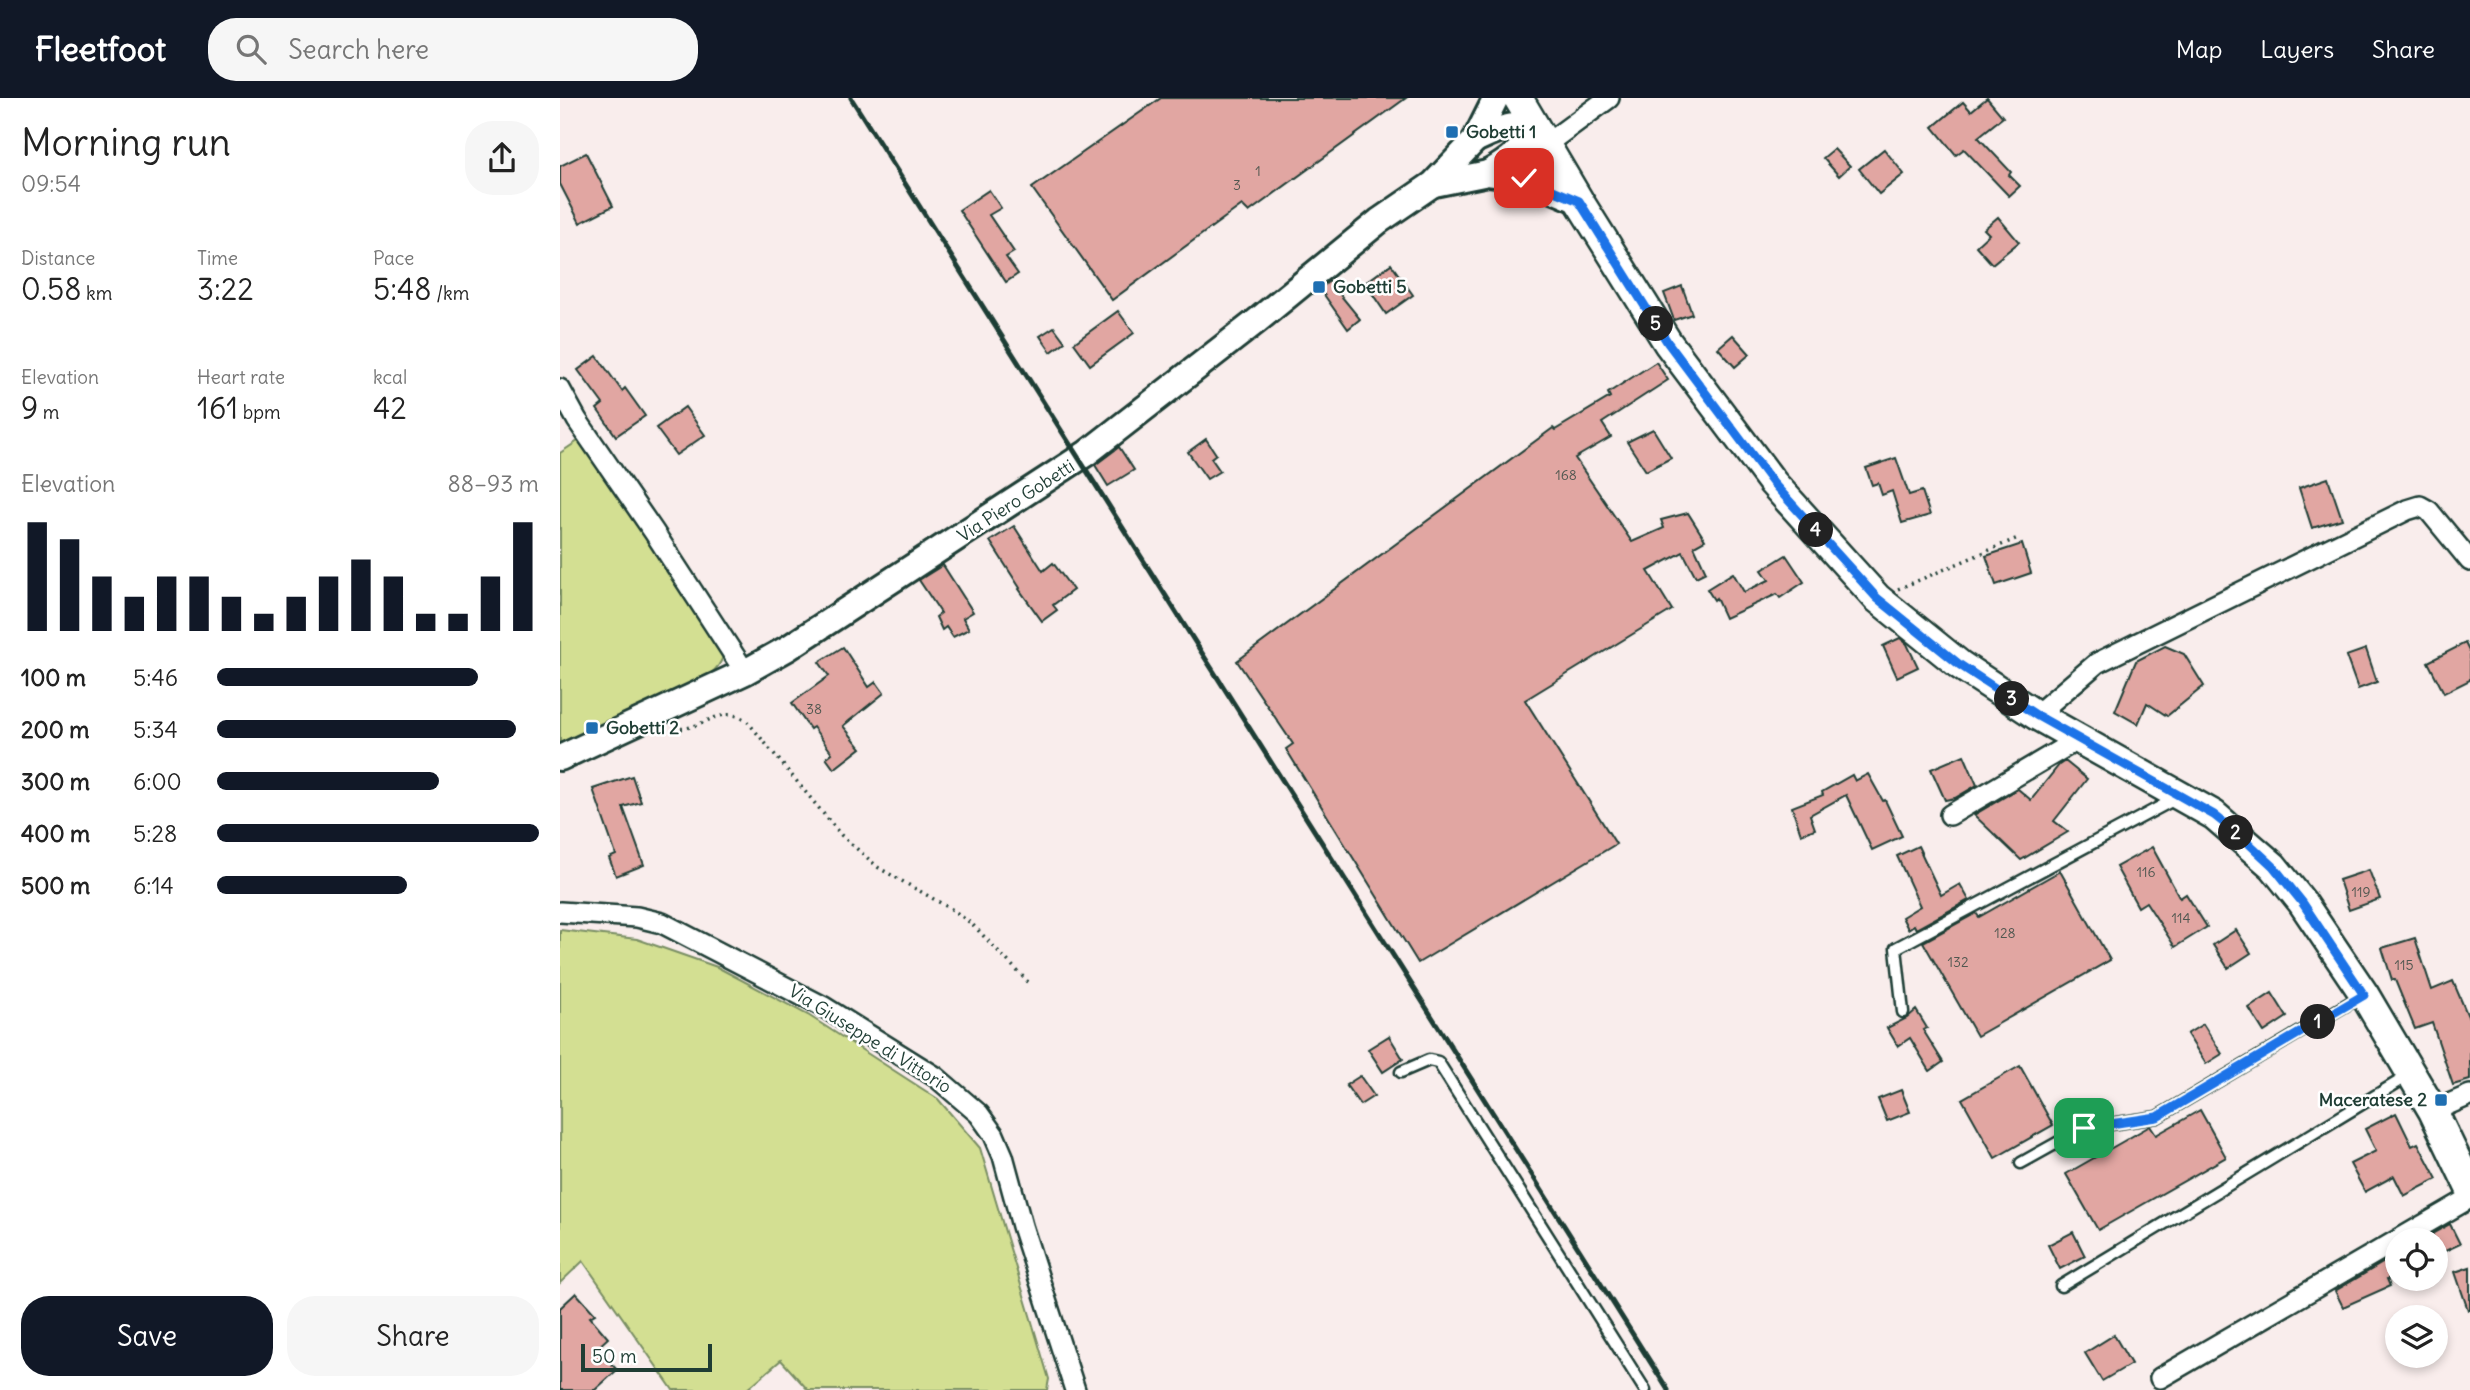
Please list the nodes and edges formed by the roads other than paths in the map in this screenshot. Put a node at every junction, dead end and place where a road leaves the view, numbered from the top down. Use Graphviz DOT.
graph roads {
  1 [pos="1496,98"];
  2 [pos="1518,98"];
  3 [pos="1609,98"];
  4 [pos="1540,135"];
  5 [pos="1475,140"];
  6 [pos="1488,173"];
  7 [pos="1433,184"];
  8 [pos="1579,201"];
  9 [pos="560,389"];
  10 [pos="2470,561"];
  11 [pos="745,672"];
  12 [pos="2036,715"];
  13 [pos="2077,740"];
  14 [pos="560,758"];
  15 [pos="2182,796"];
  16 [pos="1950,815"];
  17 [pos="560,912"];
  18 [pos="2364,995"];
  19 [pos="1903,1012"];
  20 [pos="1401,1072"];
  21 [pos="2412,1074"];
  22 [pos="2470,1095"];
  23 [pos="2433,1111"];
  24 [pos="2021,1163"];
  25 [pos="2470,1188"];
  26 [pos="2470,1198"];
  27 [pos="2061,1286"];
  28 [pos="2160,1378"];
  29 [pos="1075,1390"];
  30 [pos="1645,1390"];
  1 -- 5 [label="street"];
  2 -- 4 [label="main road"];
  3 -- 4 [label="street"];
  4 -- 5 [label="street"];
  4 -- 6 [label="street"];
  4 -- 8 [label="main road"];
  5 -- 7 [label="street"];
  6 -- 7 [label="street"];
  6 -- 8 [label="street"];
  7 -- 11 [label="street, Via Piero Gobetti"];
  8 -- 12 [label="main road"];
  9 -- 11 [label="street"];
  10 -- 12 [label="street"];
  11 -- 14 [label="street, Via Piero Gobetti"];
  12 -- 13 [label="main road"];
  13 -- 15 [label="main road"];
  13 -- 16 [label="street"];
  15 -- 18 [label="main road"];
  15 -- 19 [label="lane"];
  17 -- 29 [label="street, Via Giuseppe di Vittorio"];
  18 -- 21 [label="main road"];
  18 -- 24 [label="lane"];
  20 -- 30 [label="lane"];
  21 -- 23 [label="main road"];
  21 -- 27 [label="lane"];
  22 -- 23 [label="street"];
  23 -- 25 [label="main road"];
  26 -- 28 [label="street"];
}
